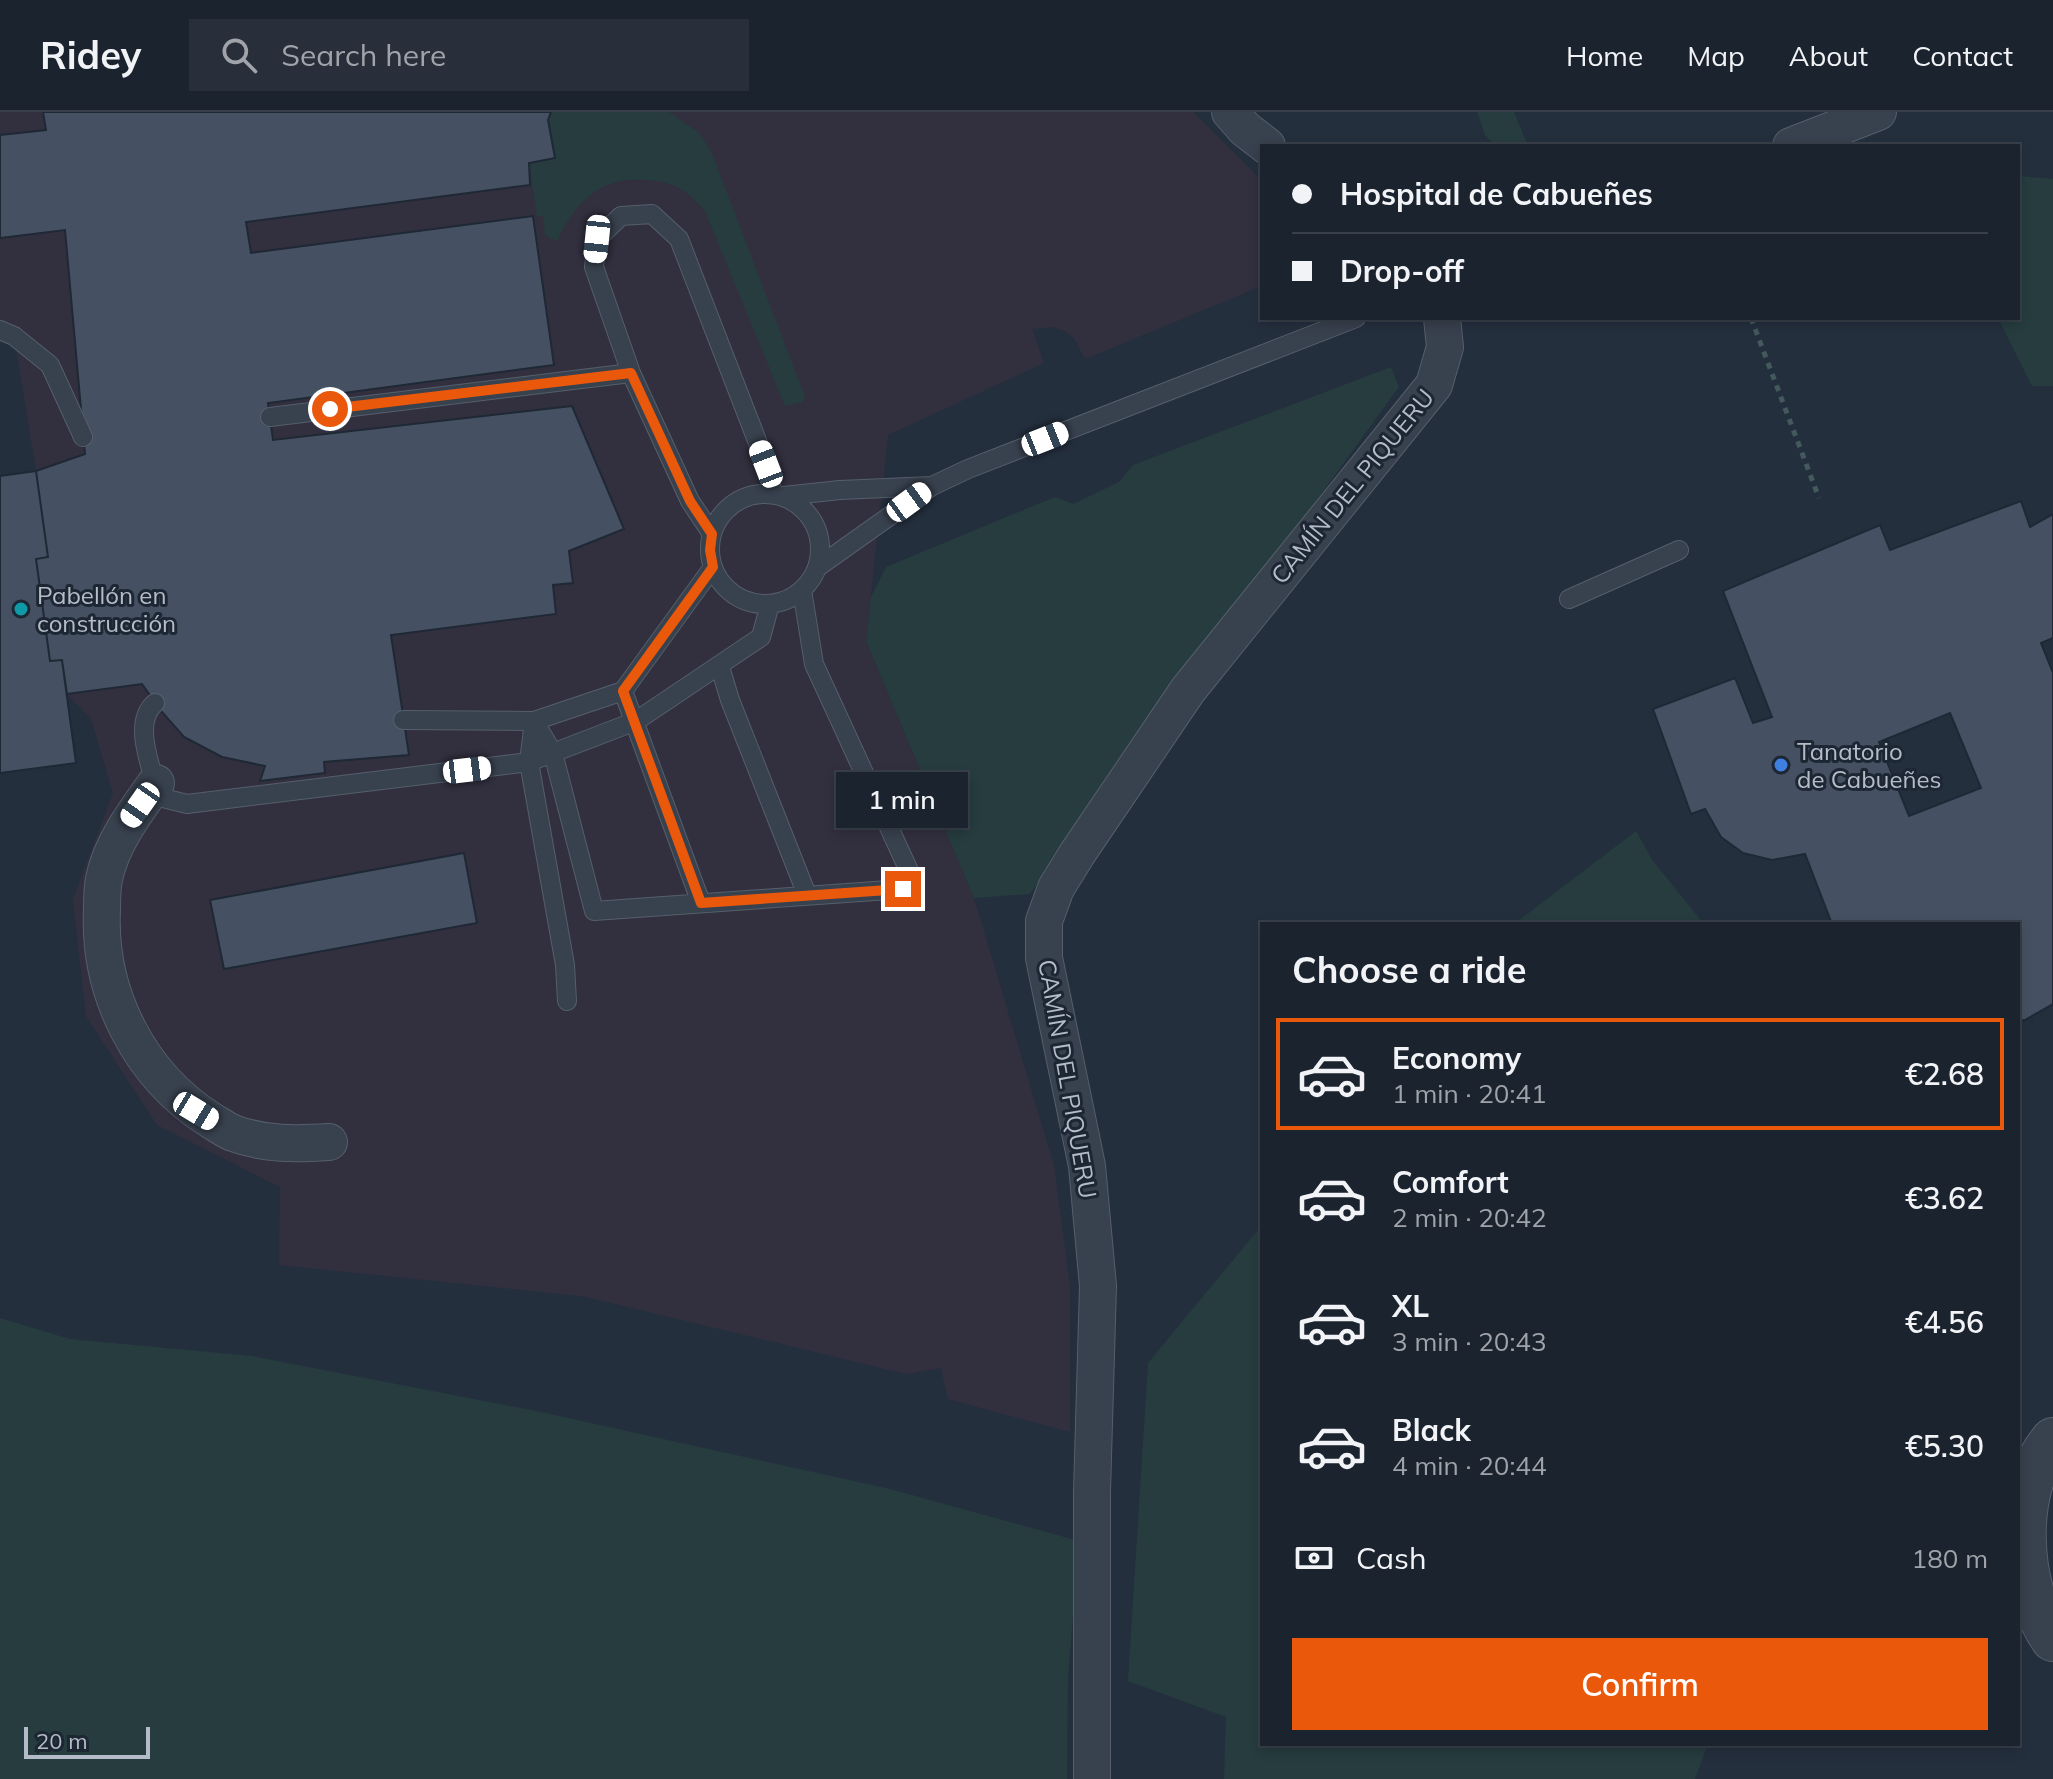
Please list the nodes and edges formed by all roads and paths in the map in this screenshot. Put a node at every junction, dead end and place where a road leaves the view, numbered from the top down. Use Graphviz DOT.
graph roads {
  1 [pos="1230,112"];
  2 [pos="1878,112"];
  3 [pos="1264,144"];
  4 [pos="1796,144"];
  5 [pos="1351,320"];
  6 [pos="1442,320"];
  7 [pos="1752,320"];
  8 [pos="0,330"];
  9 [pos="631,373"];
  10 [pos="270,417"];
  11 [pos="83,437"];
  12 [pos="932,486"];
  13 [pos="779,495"];
  14 [pos="1819,498"];
  15 [pos="712,534"];
  16 [pos="1679,550"];
  17 [pos="713,567"];
  18 [pos="818,567"];
  19 [pos="802,590"];
  20 [pos="1569,599"];
  21 [pos="770,604"];
  22 [pos="720,667"];
  23 [pos="623,691"];
  24 [pos="155,703"];
  25 [pos="403,720"];
  26 [pos="534,721"];
  27 [pos="636,721"];
  28 [pos="553,753"];
  29 [pos="529,762"];
  30 [pos="156,783"];
  31 [pos="807,895"];
  32 [pos="701,903"];
  33 [pos="567,1001"];
  34 [pos="329,1142"];
  35 [pos="2053,1440"];
  36 [pos="2053,1639"];
  37 [pos="1092,1779"];
  1 -- 3 [label="street"];
  2 -- 4 [label="street"];
  5 -- 12 [label="lane"];
  6 -- 37 [label="street, CAMÍN DEL PIQUERU"];
  7 -- 14 [label="path"];
  8 -- 11 [label="lane"];
  9 -- 10 [label="lane"];
  9 -- 13 [label="lane"];
  9 -- 15 [label="lane"];
  12 -- 13 [label="lane"];
  12 -- 18 [label="lane"];
  13 -- 15 [label="lane"];
  13 -- 18 [label="lane"];
  15 -- 17 [label="lane"];
  16 -- 20 [label="lane"];
  17 -- 21 [label="lane"];
  17 -- 23 [label="lane"];
  18 -- 19 [label="lane"];
  19 -- 21 [label="lane"];
  19 -- 31 [label="lane"];
  21 -- 22 [label="lane"];
  22 -- 27 [label="lane"];
  22 -- 31 [label="lane"];
  23 -- 26 [label="lane"];
  23 -- 27 [label="lane"];
  24 -- 30 [label="lane"];
  25 -- 26 [label="lane"];
  26 -- 28 [label="lane"];
  26 -- 29 [label="lane"];
  27 -- 28 [label="lane"];
  27 -- 32 [label="lane"];
  28 -- 29 [label="lane"];
  28 -- 32 [label="lane"];
  29 -- 30 [label="lane"];
  29 -- 33 [label="lane"];
  30 -- 34 [label="street"];
  31 -- 32 [label="lane"];
  35 -- 36 [label="street"];
}
